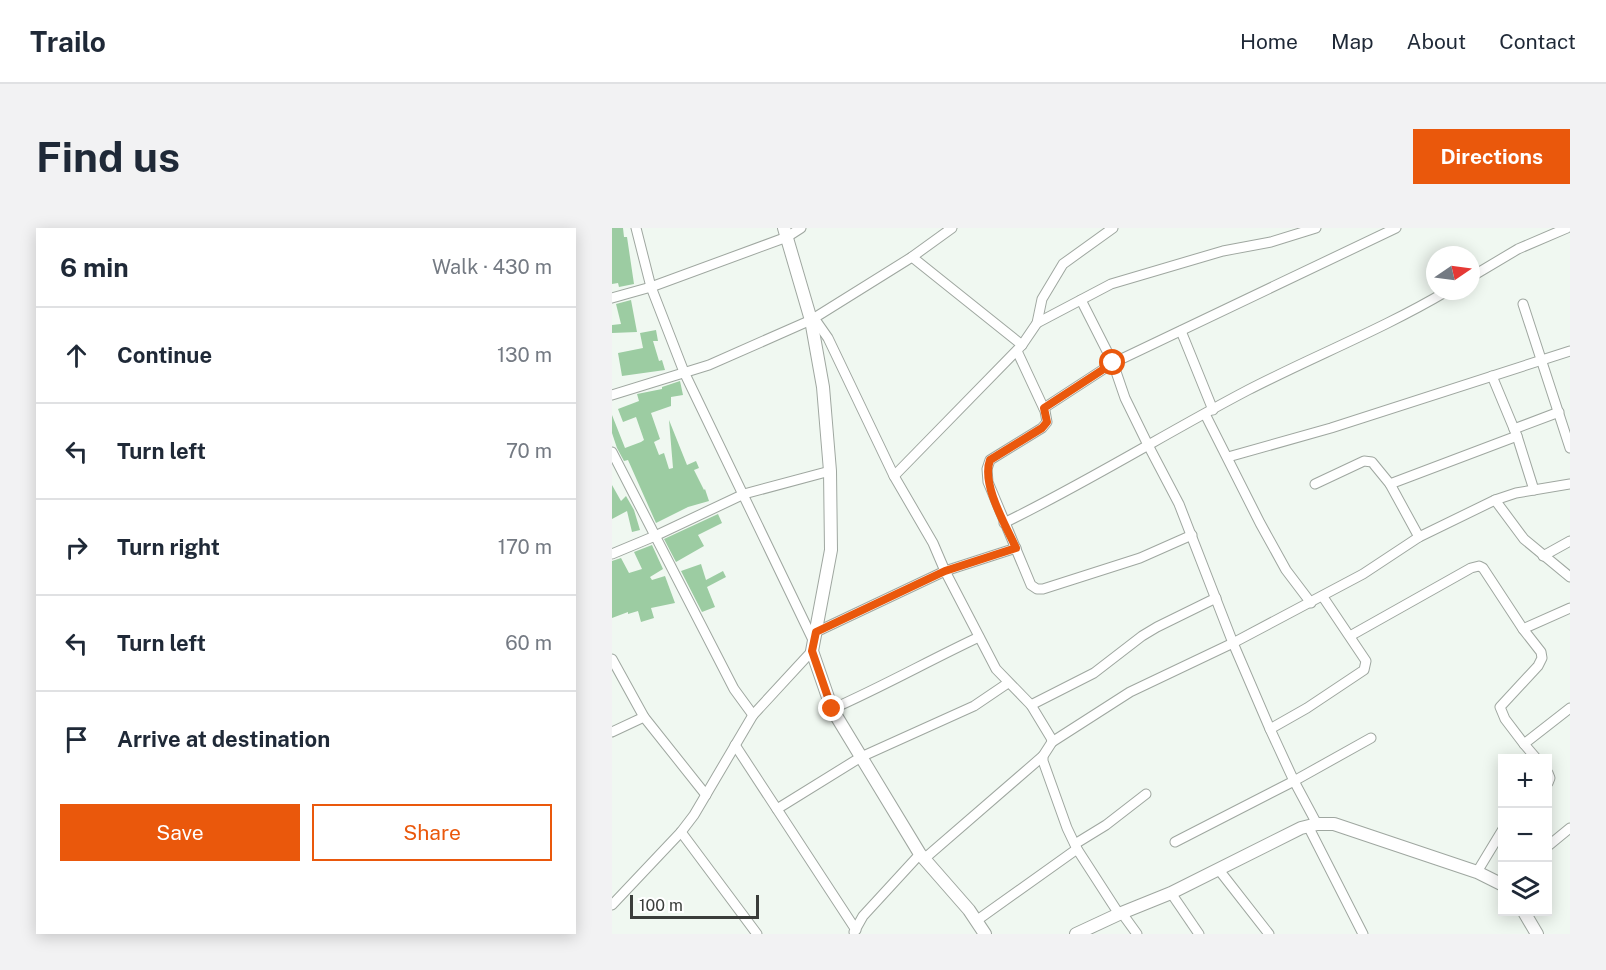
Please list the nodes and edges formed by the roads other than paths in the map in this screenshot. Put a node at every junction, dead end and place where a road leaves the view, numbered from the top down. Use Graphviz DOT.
graph roads {
  1 [pos="636,228"];
  2 [pos="801,228"];
  3 [pos="952,228"];
  4 [pos="1113,228"];
  5 [pos="1316,228"];
  6 [pos="1396,228"];
  7 [pos="1567,228"];
  8 [pos="786,233"];
  9 [pos="912,257"];
  10 [pos="1480,272"];
  11 [pos="651,287"];
  12 [pos="612,298"];
  13 [pos="1081,300"];
  14 [pos="1432,300"];
  15 [pos="1522,304"];
  16 [pos="812,319"];
  17 [pos="1037,323"];
  18 [pos="1181,331"];
  19 [pos="1019,348"];
  20 [pos="1570,351"];
  21 [pos="1542,360"];
  22 [pos="1113,363"];
  23 [pos="684,372"];
  24 [pos="1492,376"];
  25 [pos="612,395"];
  26 [pos="1044,408"];
  27 [pos="1209,412"];
  28 [pos="1558,412"];
  29 [pos="1515,432"];
  30 [pos="1148,445"];
  31 [pos="1570,448"];
  32 [pos="612,452"];
  33 [pos="1228,457"];
  34 [pos="830,471"];
  35 [pos="894,476"];
  36 [pos="1315,484"];
  37 [pos="1390,484"];
  38 [pos="1570,484"];
  39 [pos="1534,490"];
  40 [pos="744,494"];
  41 [pos="1495,500"];
  42 [pos="1005,523"];
  43 [pos="1192,535"];
  44 [pos="655,536"];
  45 [pos="1419,537"];
  46 [pos="1570,542"];
  47 [pos="1016,548"];
  48 [pos="612,554"];
  49 [pos="1543,556"];
  50 [pos="945,571"];
  51 [pos="1570,577"];
  52 [pos="1323,597"];
  53 [pos="1216,598"];
  54 [pos="1311,603"];
  55 [pos="1570,608"];
  56 [pos="1523,629"];
  57 [pos="1350,636"];
  58 [pos="979,637"];
  59 [pos="814,642"];
  60 [pos="1233,643"];
  61 [pos="612,658"];
  62 [pos="1008,683"];
  63 [pos="1031,705"];
  64 [pos="1570,708"];
  65 [pos="832,709"];
  66 [pos="753,715"];
  67 [pos="644,717"];
  68 [pos="1270,729"];
  69 [pos="612,732"];
  70 [pos="1371,738"];
  71 [pos="1052,742"];
  72 [pos="1524,744"];
  73 [pos="735,745"];
  74 [pos="1532,754"];
  75 [pos="1043,756"];
  76 [pos="861,757"];
  77 [pos="1293,781"];
  78 [pos="1146,794"];
  79 [pos="706,795"];
  80 [pos="777,809"];
  81 [pos="1313,825"];
  82 [pos="1570,828"];
  83 [pos="681,832"];
  84 [pos="1498,838"];
  85 [pos="1174,842"];
  86 [pos="1552,843"];
  87 [pos="1076,847"];
  88 [pos="922,856"];
  89 [pos="1219,870"];
  90 [pos="1478,872"];
  91 [pos="1498,881"];
  92 [pos="1172,892"];
  93 [pos="612,905"];
  94 [pos="1119,914"];
  95 [pos="1527,916"];
  96 [pos="976,921"];
  97 [pos="854,932"];
  98 [pos="757,934"];
  99 [pos="985,934"];
  100 [pos="1076,934"];
  101 [pos="1137,934"];
  102 [pos="1199,934"];
  103 [pos="1269,934"];
  104 [pos="1363,934"];
  105 [pos="1538,934"];
  1 -- 11 [label="street"];
  2 -- 8 [label="street"];
  3 -- 9 [label="street"];
  4 -- 17 [label="street"];
  5 -- 13 [label="street"];
  6 -- 18 [label="street"];
  7 -- 10 [label="street"];
  8 -- 11 [label="street"];
  8 -- 16 [label="street"];
  9 -- 16 [label="street"];
  9 -- 19 [label="street"];
  11 -- 12 [label="street"];
  11 -- 23 [label="street"];
  13 -- 17 [label="street"];
  13 -- 22 [label="street"];
  14 -- 27 [label="street"];
  15 -- 21 [label="street"];
  16 -- 23 [label="street"];
  16 -- 34 [label="street"];
  16 -- 35 [label="street"];
  17 -- 19 [label="street"];
  18 -- 22 [label="street"];
  18 -- 27 [label="street"];
  19 -- 26 [label="street"];
  19 -- 35 [label="street"];
  20 -- 21 [label="street"];
  21 -- 24 [label="street"];
  21 -- 28 [label="street"];
  22 -- 26 [label="street"];
  22 -- 30 [label="street"];
  23 -- 25 [label="street"];
  23 -- 40 [label="street"];
  24 -- 29 [label="street"];
  24 -- 33 [label="street"];
  26 -- 42 [label="street"];
  27 -- 30 [label="street"];
  27 -- 33 [label="street"];
  28 -- 29 [label="street"];
  28 -- 31 [label="street"];
  29 -- 37 [label="street"];
  29 -- 39 [label="street"];
  30 -- 42 [label="street"];
  30 -- 43 [label="street"];
  32 -- 44 [label="street"];
  33 -- 54 [label="street"];
  34 -- 40 [label="street"];
  34 -- 59 [label="street"];
  35 -- 50 [label="street"];
  36 -- 37 [label="street"];
  37 -- 45 [label="street"];
  38 -- 39 [label="street"];
  39 -- 41 [label="street"];
  40 -- 44 [label="street"];
  40 -- 59 [label="street"];
  41 -- 45 [label="street"];
  41 -- 49 [label="street"];
  42 -- 47 [label="street"];
  43 -- 47 [label="street"];
  43 -- 53 [label="street"];
  44 -- 48 [label="street"];
  44 -- 66 [label="street"];
  45 -- 52 [label="street"];
  46 -- 49 [label="street"];
  47 -- 50 [label="street"];
  49 -- 51 [label="street"];
  50 -- 58 [label="street"];
  50 -- 59 [label="street"];
  52 -- 54 [label="street"];
  52 -- 57 [label="street"];
  53 -- 60 [label="street"];
  53 -- 63 [label="street"];
  54 -- 60 [label="street"];
  55 -- 56 [label="street"];
  56 -- 57 [label="street"];
  56 -- 72 [label="street"];
  57 -- 68 [label="street"];
  58 -- 62 [label="street"];
  58 -- 65 [label="street"];
  59 -- 65 [label="street"];
  59 -- 66 [label="street"];
  60 -- 68 [label="street"];
  60 -- 71 [label="street"];
  61 -- 67 [label="street"];
  62 -- 63 [label="street"];
  62 -- 76 [label="street"];
  63 -- 71 [label="street"];
  64 -- 72 [label="street"];
  65 -- 76 [label="street"];
  66 -- 73 [label="street"];
  67 -- 69 [label="street"];
  67 -- 79 [label="street"];
  68 -- 77 [label="street"];
  70 -- 77 [label="street"];
  71 -- 75 [label="street"];
  72 -- 74 [label="street"];
  73 -- 79 [label="street"];
  73 -- 80 [label="street"];
  75 -- 87 [label="street"];
  75 -- 88 [label="street"];
  76 -- 80 [label="street"];
  76 -- 88 [label="street"];
  77 -- 81 [label="street"];
  77 -- 85 [label="street"];
  78 -- 87 [label="street"];
  79 -- 83 [label="street"];
  80 -- 97 [label="street"];
  81 -- 89 [label="street"];
  81 -- 90 [label="street"];
  81 -- 104 [label="street"];
  82 -- 86 [label="street"];
  83 -- 93 [label="street"];
  83 -- 98 [label="street"];
  84 -- 90 [label="street"];
  87 -- 94 [label="street"];
  87 -- 96 [label="street"];
  88 -- 96 [label="street"];
  88 -- 97 [label="street"];
  89 -- 92 [label="street"];
  89 -- 103 [label="street"];
  90 -- 91 [label="street"];
  92 -- 94 [label="street"];
  92 -- 102 [label="street"];
  94 -- 100 [label="street"];
  94 -- 101 [label="street"];
  95 -- 105 [label="street"];
  96 -- 99 [label="street"];
}
